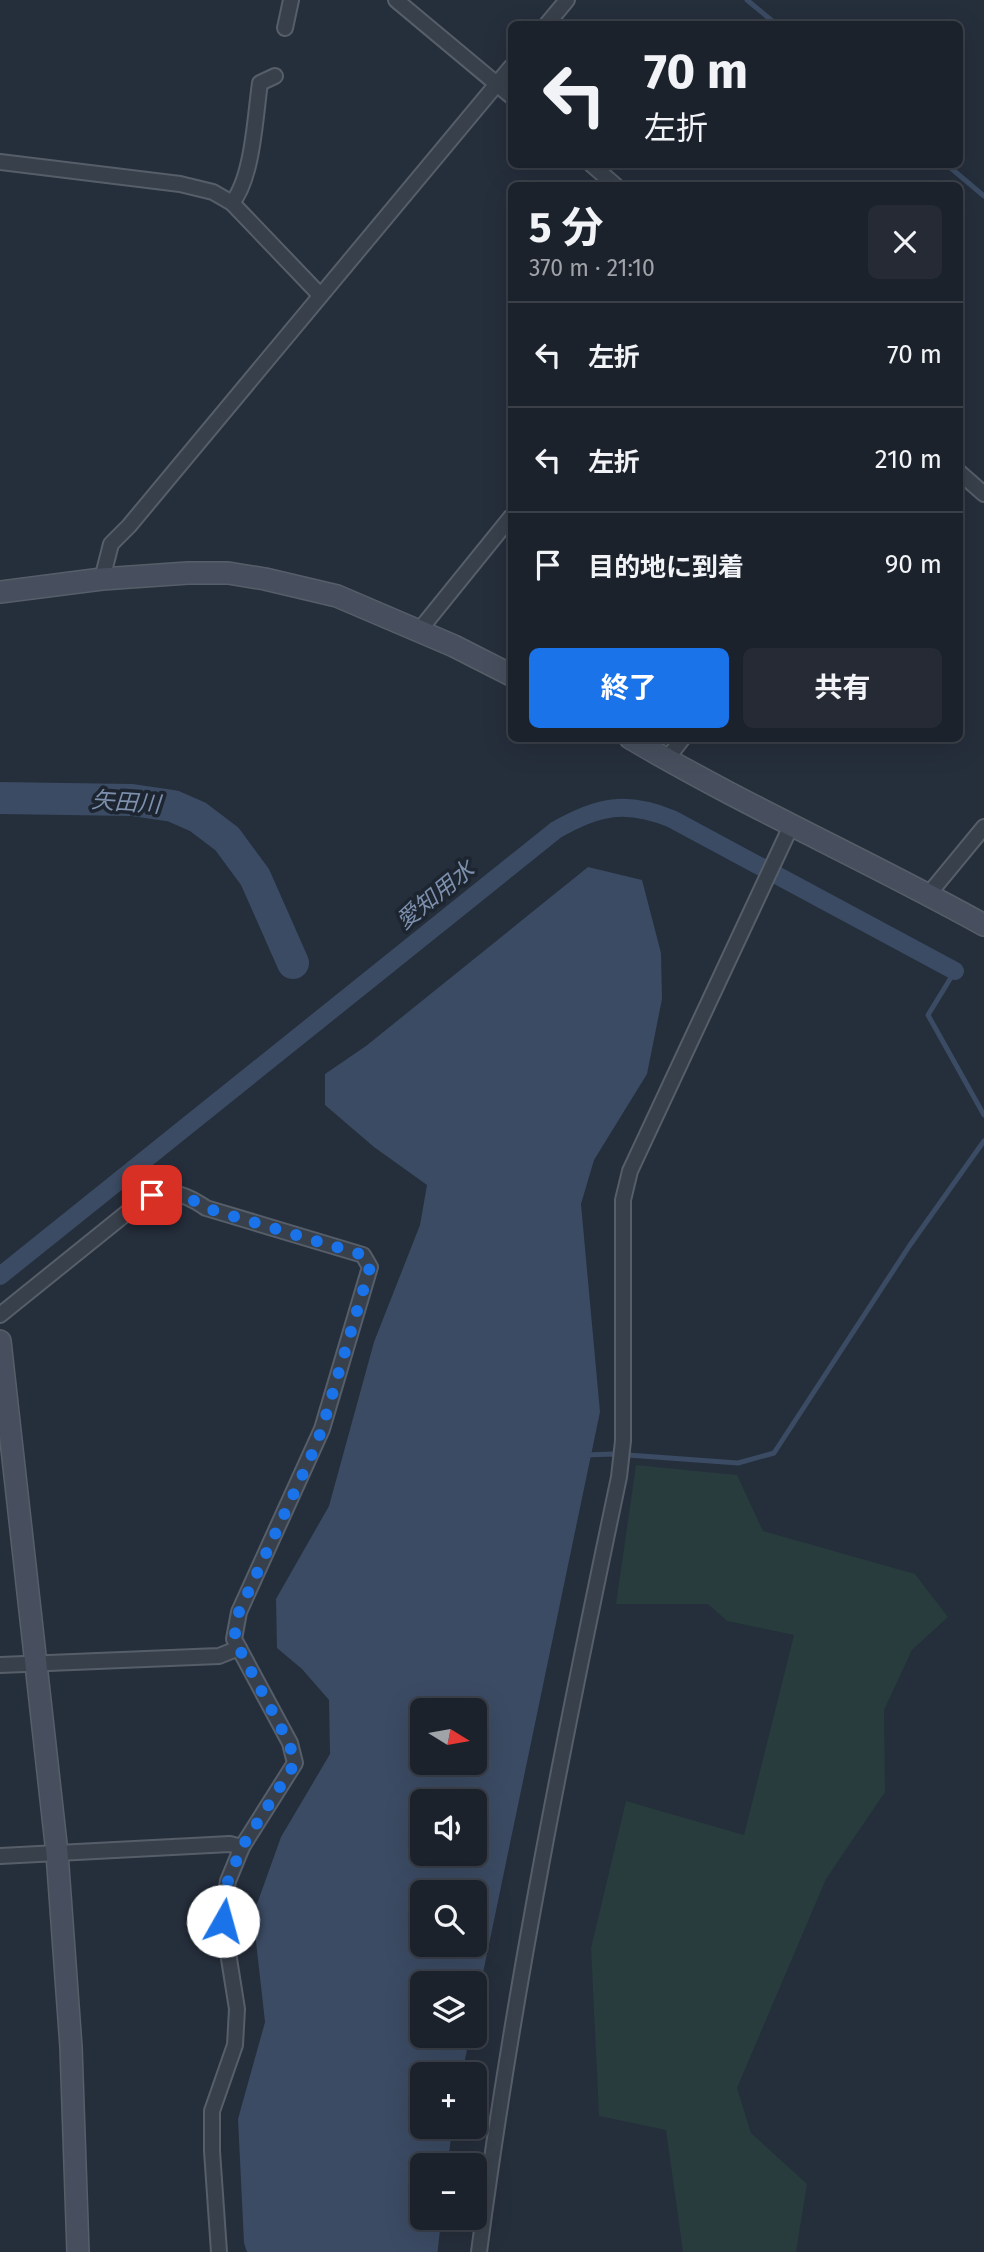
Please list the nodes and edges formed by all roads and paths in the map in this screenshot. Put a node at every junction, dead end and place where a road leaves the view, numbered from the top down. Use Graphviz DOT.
graph roads {
  1 [pos="291,0"];
  2 [pos="396,0"];
  3 [pos="567,0"];
  4 [pos="550,21"];
  5 [pos="285,28"];
  6 [pos="508,70"];
  7 [pos="275,76"];
  8 [pos="496,84"];
  9 [pos="508,94"];
  10 [pos="0,162"];
  11 [pos="596,168"];
  12 [pos="612,182"];
  13 [pos="232,203"];
  14 [pos="320,295"];
  15 [pos="963,476"];
  16 [pos="984,494"];
  17 [pos="508,521"];
  18 [pos="102,579"];
  19 [pos="0,592"];
  20 [pos="418,632"];
  21 [pos="508,673"];
  22 [pos="637,742"];
  23 [pos="680,742"];
  24 [pos="666,760"];
  25 [pos="791,826"];
  26 [pos="984,827"];
  27 [pos="928,895"];
  28 [pos="984,925"];
  29 [pos="0,1315"];
  30 [pos="0,1341"];
  31 [pos="239,1648"];
  32 [pos="37,1664"];
  33 [pos="0,1665"];
  34 [pos="242,1847"];
  35 [pos="57,1853"];
  36 [pos="0,1856"];
  37 [pos="78,2252"];
  38 [pos="219,2252"];
  39 [pos="479,2252"];
  1 -- 5 [label="street"];
  2 -- 8 [label="street"];
  3 -- 4 [label="street"];
  6 -- 8 [label="street"];
  7 -- 13 [label="street"];
  8 -- 9 [label="street"];
  8 -- 14 [label="street"];
  10 -- 13 [label="street"];
  11 -- 12 [label="street"];
  13 -- 14 [label="street"];
  14 -- 18 [label="street"];
  15 -- 16 [label="street"];
  17 -- 20 [label="street"];
  18 -- 19 [label="street"];
  18 -- 20 [label="street"];
  20 -- 21 [label="street"];
  22 -- 24 [label="street"];
  23 -- 24 [label="street"];
  24 -- 25 [label="street"];
  25 -- 27 [label="street"];
  25 -- 39 [label="street"];
  26 -- 27 [label="street"];
  27 -- 28 [label="street"];
  29 -- 31 [label="street"];
  30 -- 32 [label="street"];
  31 -- 32 [label="street"];
  31 -- 34 [label="street"];
  32 -- 33 [label="street"];
  32 -- 35 [label="street"];
  34 -- 35 [label="street"];
  34 -- 38 [label="street"];
  35 -- 36 [label="street"];
  35 -- 37 [label="street"];
}
